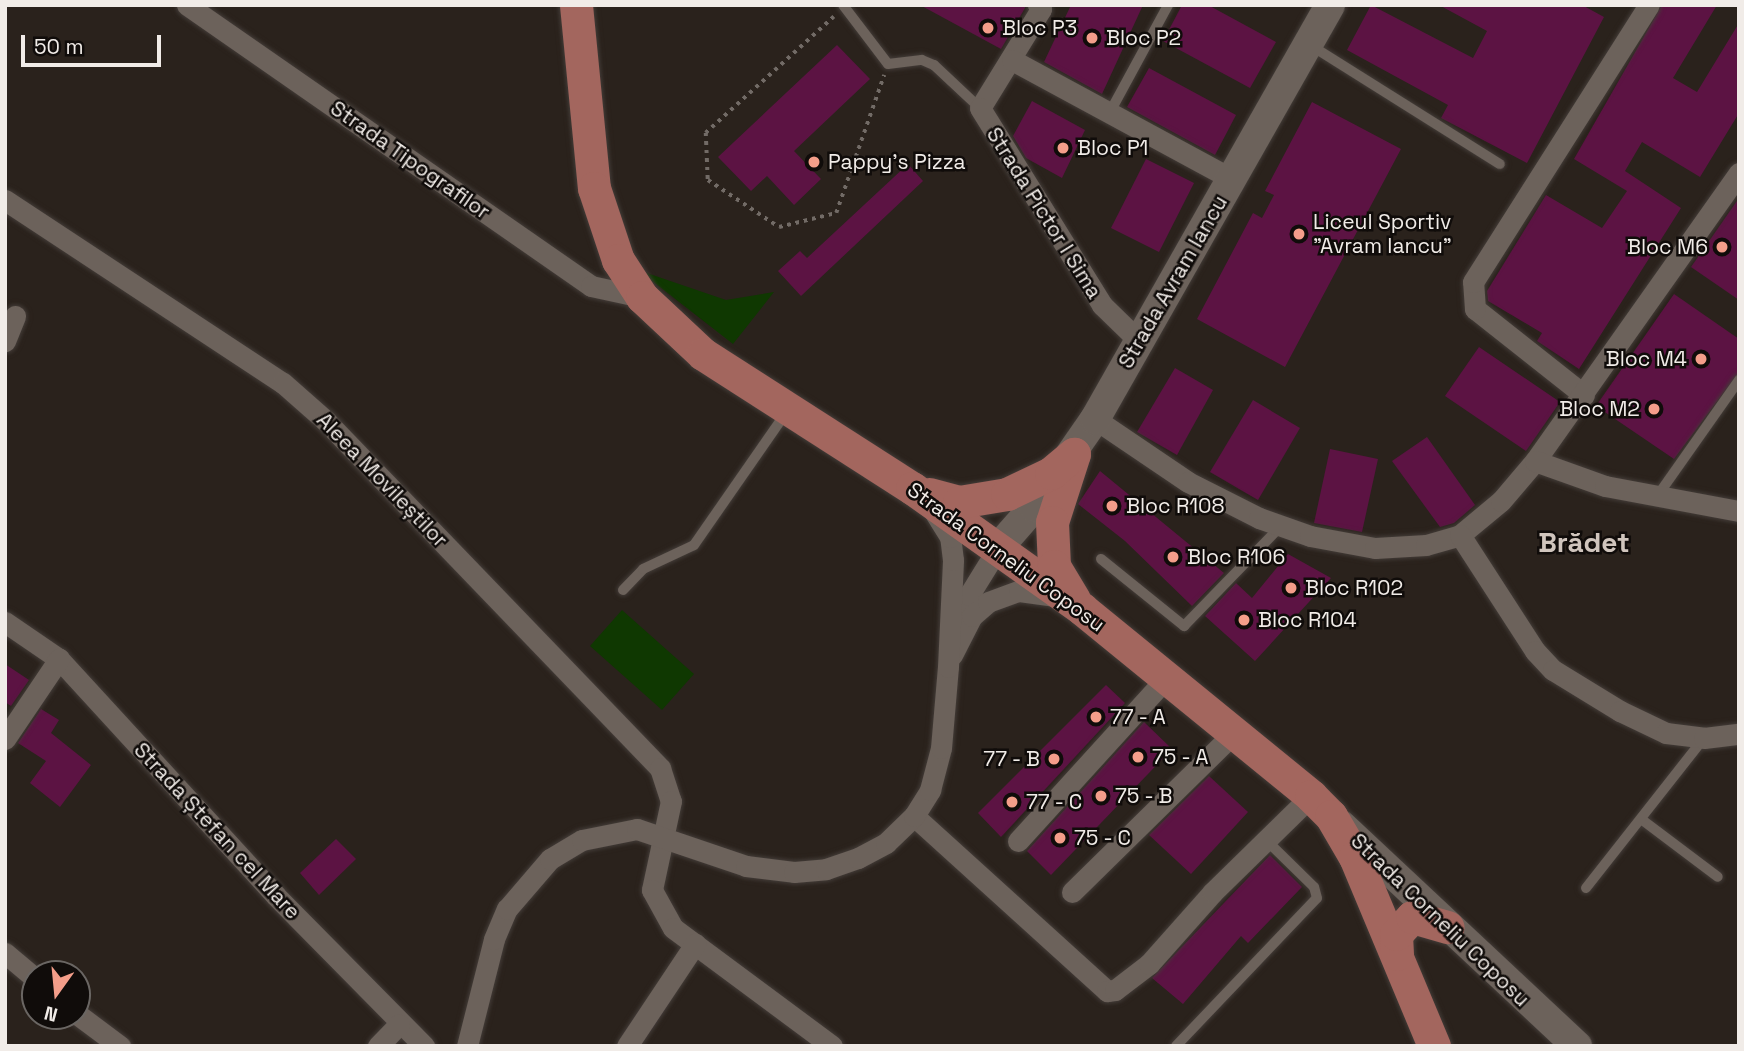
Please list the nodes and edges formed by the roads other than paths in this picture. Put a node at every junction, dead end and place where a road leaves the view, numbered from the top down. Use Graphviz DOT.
graph roads {
  1 [pos="187,5"];
  2 [pos="576,5"];
  3 [pos="1168,5"];
  4 [pos="1330,5"];
  5 [pos="1649,5"];
  6 [pos="843,6"];
  7 [pos="1041,7"];
  8 [pos="1308,44"];
  9 [pos="1012,60"];
  10 [pos="980,108"];
  11 [pos="1110,112"];
  12 [pos="1500,164"];
  13 [pos="1739,173"];
  14 [pos="1232,179"];
  15 [pos="5,200"];
  16 [pos="642,297"];
  17 [pos="15,316"];
  18 [pos="5,341"];
  19 [pos="1139,341"];
  20 [pos="1739,380"];
  21 [pos="1584,394"];
  22 [pos="789,409"];
  23 [pos="1095,419"];
  24 [pos="1074,454"];
  25 [pos="1535,461"];
  26 [pos="912,488"];
  27 [pos="1658,495"];
  28 [pos="1739,512"];
  29 [pos="1281,526"];
  30 [pos="1460,536"];
  31 [pos="998,548"];
  32 [pos="1101,559"];
  33 [pos="623,590"];
  34 [pos="1082,609"];
  35 [pos="5,622"];
  36 [pos="59,659"];
  37 [pos="948,667"];
  38 [pos="1167,677"];
  39 [pos="1236,732"];
  40 [pos="1739,734"];
  41 [pos="1704,738"];
  42 [pos="5,739"];
  43 [pos="1321,806"];
  44 [pos="914,817"];
  45 [pos="1641,819"];
  46 [pos="666,836"];
  47 [pos="1266,840"];
  48 [pos="1018,841"];
  49 [pos="1718,877"];
  50 [pos="1586,888"];
  51 [pos="1072,892"];
  52 [pos="1448,927"];
  53 [pos="695,944"];
  54 [pos="5,953"];
  55 [pos="1397,954"];
  56 [pos="21,966"];
  57 [pos="91,1024"];
  58 [pos="400,1024"];
  59 [pos="120,1046"];
  60 [pos="378,1046"];
  61 [pos="424,1046"];
  62 [pos="467,1046"];
  63 [pos="627,1046"];
  64 [pos="832,1046"];
  65 [pos="1176,1046"];
  66 [pos="1434,1046"];
  67 [pos="1577,1046"];
  1 -- 16 [label="street, Strada Tipografilor"];
  2 -- 16 [label="main road, Strada Corneliu Coposu"];
  3 -- 11 [label="lane"];
  4 -- 8 [label="street, Strada Avram Iancu"];
  5 -- 21 [label="street"];
  6 -- 10 [label="lane"];
  7 -- 9 [label="street, Strada Pictor I Sima"];
  8 -- 12 [label="lane"];
  8 -- 14 [label="street, Strada Avram Iancu"];
  9 -- 10 [label="street, Strada Pictor I Sima"];
  9 -- 11 [label="street"];
  10 -- 19 [label="street, Strada Pictor I Sima"];
  11 -- 14 [label="street"];
  13 -- 21 [label="street"];
  14 -- 19 [label="street, Strada Avram Iancu"];
  15 -- 46 [label="street, Aleea Movileștilor"];
  16 -- 22 [label="main road, Strada Corneliu Coposu"];
  17 -- 18 [label="street"];
  19 -- 23 [label="street, Strada Avram Iancu"];
  20 -- 27 [label="lane"];
  21 -- 25 [label="street"];
  22 -- 26 [label="main road, Strada Corneliu Coposu"];
  22 -- 33 [label="lane"];
  23 -- 24 [label="street, Strada Avram Iancu"];
  23 -- 29 [label="street"];
  24 -- 26 [label="main road"];
  24 -- 31 [label="street, Strada Avram Iancu"];
  24 -- 34 [label="main road"];
  25 -- 27 [label="street"];
  25 -- 30 [label="street"];
  26 -- 31 [label="main road, Strada Corneliu Coposu"];
  26 -- 37 [label="street"];
  27 -- 28 [label="street"];
  29 -- 30 [label="street"];
  29 -- 32 [label="lane"];
  30 -- 41 [label="street"];
  31 -- 34 [label="main road, Strada Corneliu Coposu"];
  31 -- 37 [label="street"];
  34 -- 37 [label="street"];
  34 -- 38 [label="main road, Strada Corneliu Coposu"];
  35 -- 36 [label="street, Strada Ștefan cel Mare"];
  36 -- 42 [label="street"];
  36 -- 58 [label="street, Strada Ștefan cel Mare"];
  37 -- 44 [label="street"];
  38 -- 39 [label="main road, Strada Corneliu Coposu"];
  38 -- 48 [label="street"];
  39 -- 43 [label="main road, Strada Corneliu Coposu"];
  39 -- 51 [label="street"];
  40 -- 41 [label="street"];
  41 -- 45 [label="lane"];
  43 -- 47 [label="street"];
  43 -- 52 [label="street, Strada Corneliu Coposu"];
  43 -- 55 [label="main road"];
  44 -- 46 [label="street"];
  44 -- 47 [label="street"];
  45 -- 49 [label="lane"];
  45 -- 50 [label="lane"];
  46 -- 53 [label="street, Aleea Movileștilor"];
  46 -- 62 [label="street"];
  47 -- 65 [label="lane"];
  52 -- 55 [label="main road"];
  52 -- 67 [label="street, Strada Corneliu Coposu"];
  53 -- 63 [label="street"];
  53 -- 64 [label="street, Aleea Movileștilor"];
  54 -- 56 [label="street"];
  55 -- 66 [label="main road"];
  57 -- 59 [label="street"];
  58 -- 60 [label="street"];
  58 -- 61 [label="street, Strada Ștefan cel Mare"];
}
